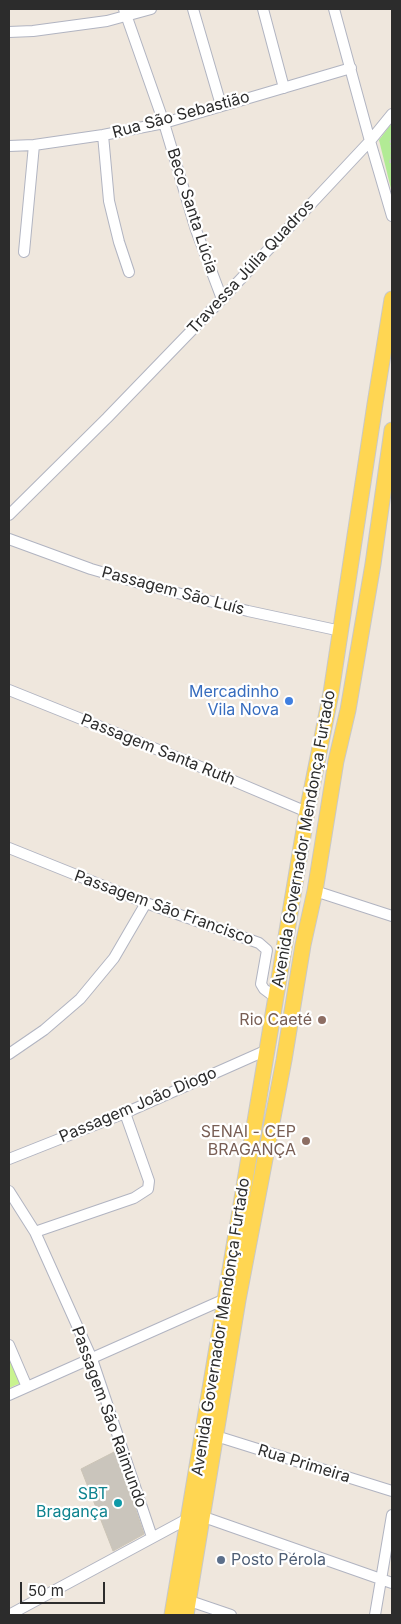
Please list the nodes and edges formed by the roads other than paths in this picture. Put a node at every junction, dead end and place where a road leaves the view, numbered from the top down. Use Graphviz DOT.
graph roads {
  1 [pos="151,9"];
  2 [pos="193,9"];
  3 [pos="262,9"];
  4 [pos="334,9"];
  5 [pos="125,12"];
  6 [pos="9,32"];
  7 [pos="351,68"];
  8 [pos="284,88"];
  9 [pos="221,105"];
  10 [pos="392,114"];
  11 [pos="164,123"];
  12 [pos="103,135"];
  13 [pos="370,141"];
  14 [pos="34,145"];
  15 [pos="9,146"];
  16 [pos="392,216"];
  17 [pos="24,252"];
  18 [pos="129,272"];
  19 [pos="222,299"];
  20 [pos="392,299"];
  21 [pos="392,430"];
  22 [pos="9,515"];
  23 [pos="9,539"];
  24 [pos="341,631"];
  25 [pos="9,690"];
  26 [pos="307,812"];
  27 [pos="9,848"];
  28 [pos="316,891"];
  29 [pos="146,903"];
  30 [pos="392,916"];
  31 [pos="276,998"];
  32 [pos="267,1050"];
  33 [pos="9,1054"];
  34 [pos="125,1113"];
  35 [pos="9,1159"];
  36 [pos="9,1191"];
  37 [pos="35,1232"];
  38 [pos="225,1299"];
  39 [pos="9,1345"];
  40 [pos="92,1359"];
  41 [pos="27,1386"];
  42 [pos="9,1395"];
  43 [pos="216,1436"];
  44 [pos="392,1491"];
  45 [pos="392,1515"];
  46 [pos="195,1517"];
  47 [pos="152,1537"];
  48 [pos="381,1578"];
  49 [pos="392,1583"];
  50 [pos="183,1604"];
  51 [pos="9,1615"];
  52 [pos="172,1615"];
  53 [pos="231,1615"];
  54 [pos="375,1615"];
  1 -- 5 [label="street"];
  2 -- 9 [label="street"];
  3 -- 8 [label="street"];
  4 -- 7 [label="street"];
  5 -- 6 [label="street"];
  5 -- 11 [label="street, Beco Santa Lúcia"];
  7 -- 8 [label="street, Rua São Sebastião"];
  7 -- 13 [label="street"];
  8 -- 9 [label="street, Rua São Sebastião"];
  9 -- 11 [label="street, Rua São Sebastião"];
  10 -- 13 [label="street, Travessa Júlia Quadros"];
  11 -- 12 [label="street, Rua São Sebastião"];
  11 -- 19 [label="street, Beco Santa Lúcia"];
  12 -- 14 [label="street, Rua São Sebastião"];
  12 -- 18 [label="street"];
  13 -- 16 [label="street"];
  13 -- 19 [label="street, Travessa Júlia Quadros"];
  14 -- 15 [label="street, Rua São Sebastião"];
  14 -- 17 [label="street"];
  19 -- 22 [label="street, Travessa Júlia Quadros"];
  20 -- 24 [label="main road, Avenida Governador Mendonça Furtado"];
  21 -- 28 [label="main road, Avenida Governador Mendonça Furtado"];
  23 -- 24 [label="street, Passagem São Luís"];
  24 -- 26 [label="main road, Avenida Governador Mendonça Furtado"];
  25 -- 26 [label="street, Passagem Santa Ruth"];
  26 -- 31 [label="main road, Avenida Governador Mendonça Furtado"];
  27 -- 29 [label="street, Passagem São Francisco"];
  28 -- 30 [label="street"];
  28 -- 43 [label="main road, Avenida Governador Mendonça Furtado"];
  29 -- 31 [label="street, Passagem São Francisco"];
  29 -- 33 [label="street"];
  31 -- 32 [label="main road, Avenida Governador Mendonça Furtado"];
  32 -- 34 [label="street, Passagem João Diogo"];
  32 -- 38 [label="main road, Avenida Governador Mendonça Furtado"];
  34 -- 35 [label="street, Passagem João Diogo"];
  34 -- 37 [label="street"];
  36 -- 37 [label="street, Passagem São Raimundo"];
  37 -- 40 [label="street, Passagem São Raimundo"];
  38 -- 40 [label="street"];
  38 -- 46 [label="main road, Avenida Governador Mendonça Furtado"];
  39 -- 41 [label="street"];
  40 -- 41 [label="street"];
  40 -- 47 [label="street, Passagem São Raimundo"];
  41 -- 42 [label="street"];
  43 -- 44 [label="street, Rua Primeira"];
  43 -- 46 [label="main road, Avenida Governador Mendonça Furtado"];
  45 -- 48 [label="street"];
  46 -- 47 [label="street"];
  46 -- 48 [label="street"];
  46 -- 50 [label="main road, Avenida Governador Mendonça Furtado"];
  47 -- 51 [label="street"];
  48 -- 49 [label="street"];
  48 -- 54 [label="street"];
  50 -- 52 [label="main road, Avenida Governador Mendonça Furtado"];
  50 -- 53 [label="street"];
}
